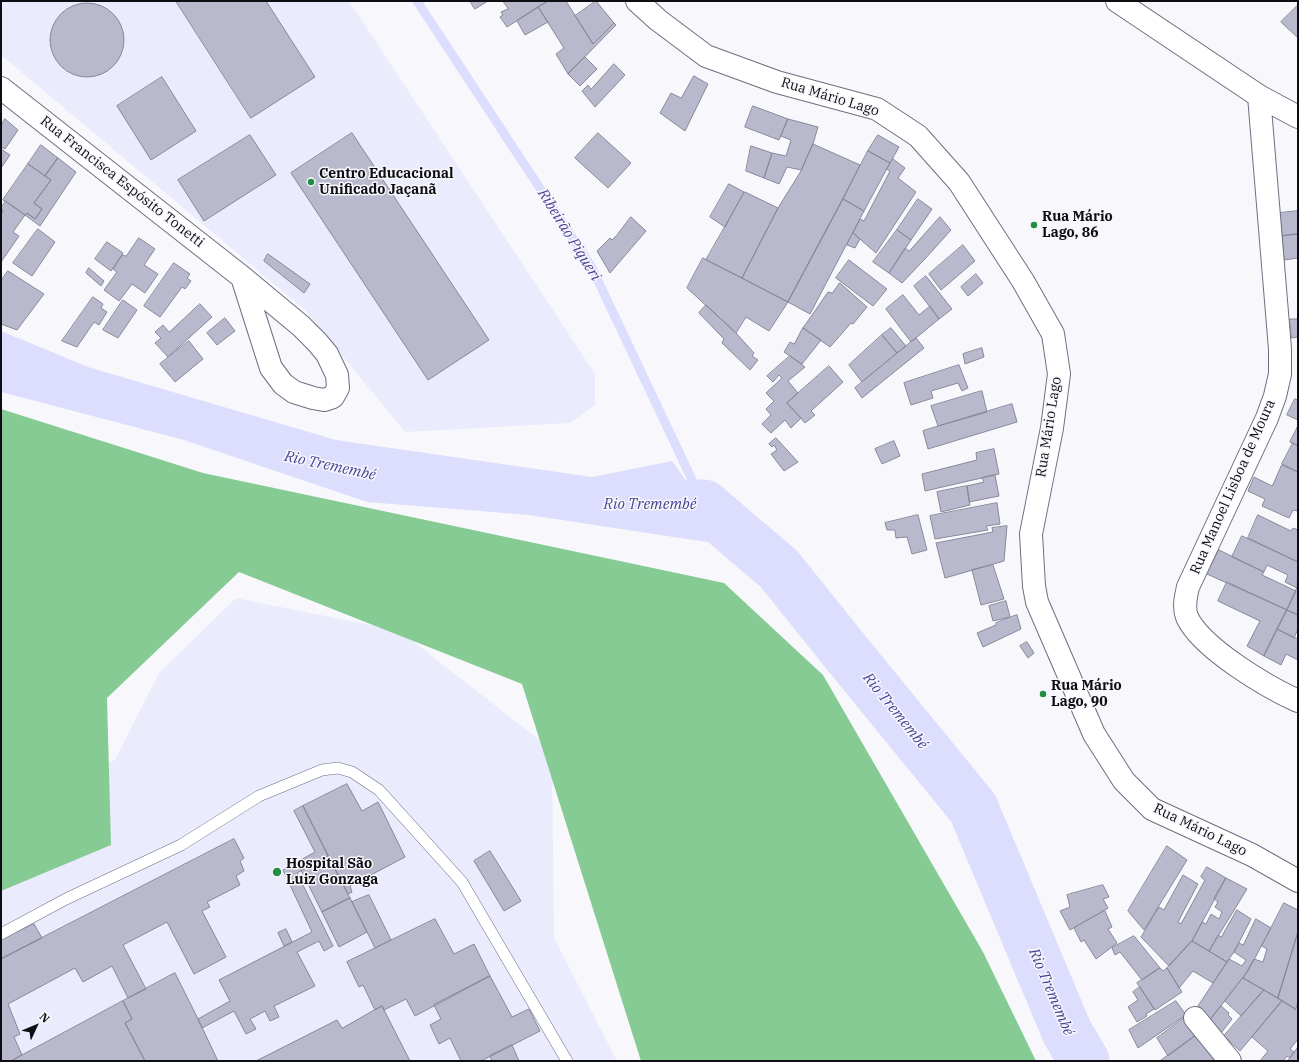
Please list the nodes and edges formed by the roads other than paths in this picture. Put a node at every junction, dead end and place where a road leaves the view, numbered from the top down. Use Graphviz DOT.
graph roads {
  1 [pos="637,1"];
  2 [pos="1117,1"];
  3 [pos="1,88"];
  4 [pos="1259,96"];
  5 [pos="1298,117"];
  6 [pos="242,277"];
  7 [pos="1298,701"];
  8 [pos="1298,881"];
  9 [pos="1,934"];
  10 [pos="1195,1018"];
  11 [pos="566,1061"];
  12 [pos="1230,1061"];
  1 -- 8 [label="street, Rua Mário Lago"];
  2 -- 4 [label="street"];
  3 -- 6 [label="street, Rua Francisca Espósito Tonetti"];
  4 -- 5 [label="street"];
  4 -- 7 [label="street, Rua Manoel Lisboa de Moura"];
  6 -- 6 [label="street, Rua Francisca Espósito Tonetti"];
  9 -- 11 [label="lane"];
  10 -- 12 [label="street"];
}
